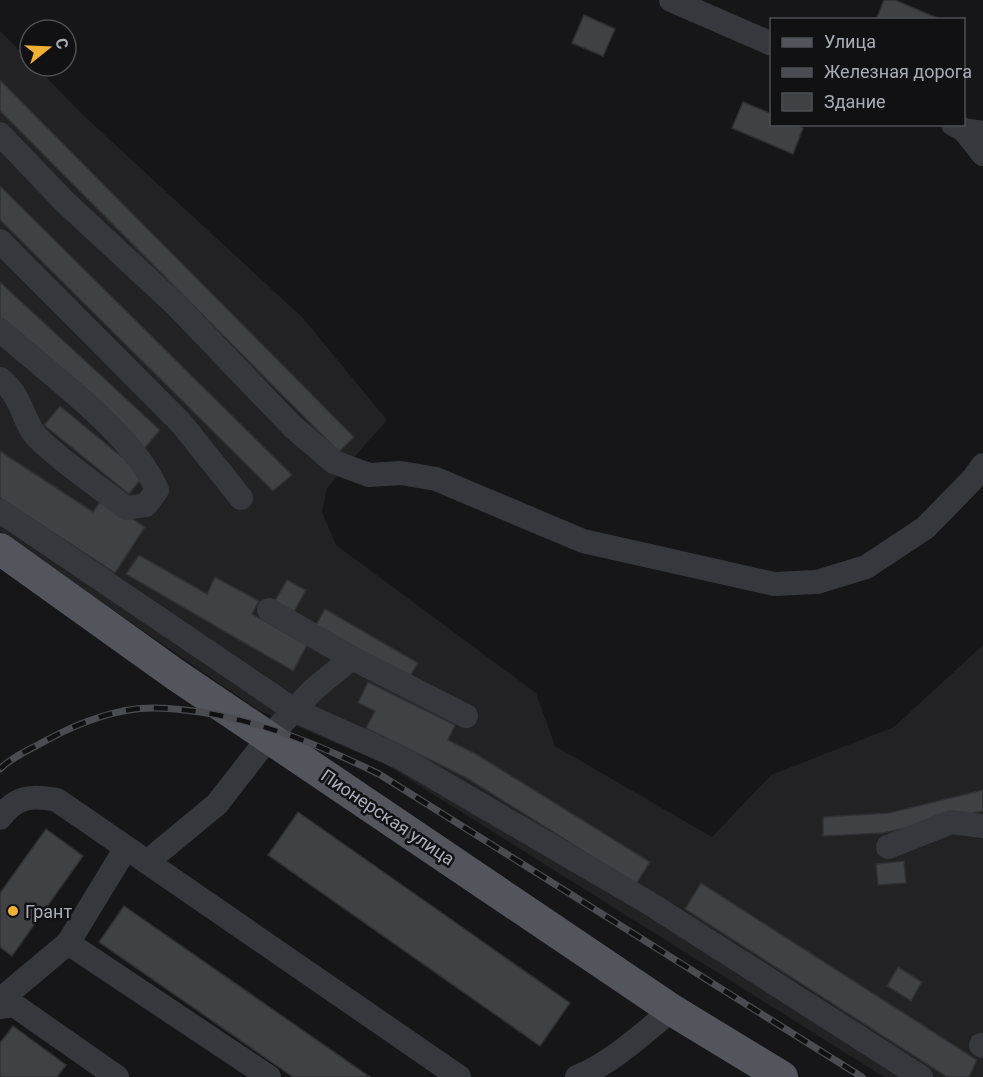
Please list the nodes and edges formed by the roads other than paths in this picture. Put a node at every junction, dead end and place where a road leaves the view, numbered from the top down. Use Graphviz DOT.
graph roads {
  1 [pos="671,0"];
  2 [pos="770,44"];
  3 [pos="967,129"];
  4 [pos="0,134"];
  5 [pos="983,154"];
  6 [pos="0,241"];
  7 [pos="0,330"];
  8 [pos="0,380"];
  9 [pos="983,465"];
  10 [pos="241,498"];
  11 [pos="0,511"];
  12 [pos="0,549"];
  13 [pos="269,610"];
  14 [pos="352,658"];
  15 [pos="294,710"];
  16 [pos="466,716"];
  17 [pos="270,736"];
  18 [pos="0,818"];
  19 [pos="983,826"];
  20 [pos="888,847"];
  21 [pos="126,848"];
  22 [pos="147,862"];
  23 [pos="68,943"];
  24 [pos="0,1000"];
  25 [pos="0,1007"];
  26 [pos="672,1010"];
  27 [pos="117,1077"];
  28 [pos="269,1077"];
  29 [pos="459,1077"];
  30 [pos="577,1077"];
  31 [pos="782,1077"];
  32 [pos="921,1077"];
  1 -- 2 [label="lane"];
  3 -- 5 [label="lane"];
  4 -- 9 [label="lane"];
  6 -- 10 [label="lane"];
  7 -- 8 [label="lane"];
  11 -- 15 [label="lane"];
  12 -- 17 [label="main road, Пионерская улица"];
  13 -- 14 [label="lane"];
  14 -- 15 [label="lane"];
  14 -- 16 [label="lane"];
  15 -- 17 [label="lane"];
  15 -- 32 [label="lane"];
  17 -- 22 [label="lane"];
  17 -- 26 [label="main road, Пионерская улица"];
  18 -- 21 [label="lane"];
  19 -- 20 [label="lane"];
  21 -- 22 [label="lane"];
  21 -- 23 [label="lane"];
  22 -- 29 [label="lane"];
  23 -- 24 [label="lane"];
  23 -- 28 [label="lane"];
  25 -- 27 [label="lane"];
  26 -- 30 [label="lane"];
  26 -- 31 [label="main road, Пионерская улица"];
}
